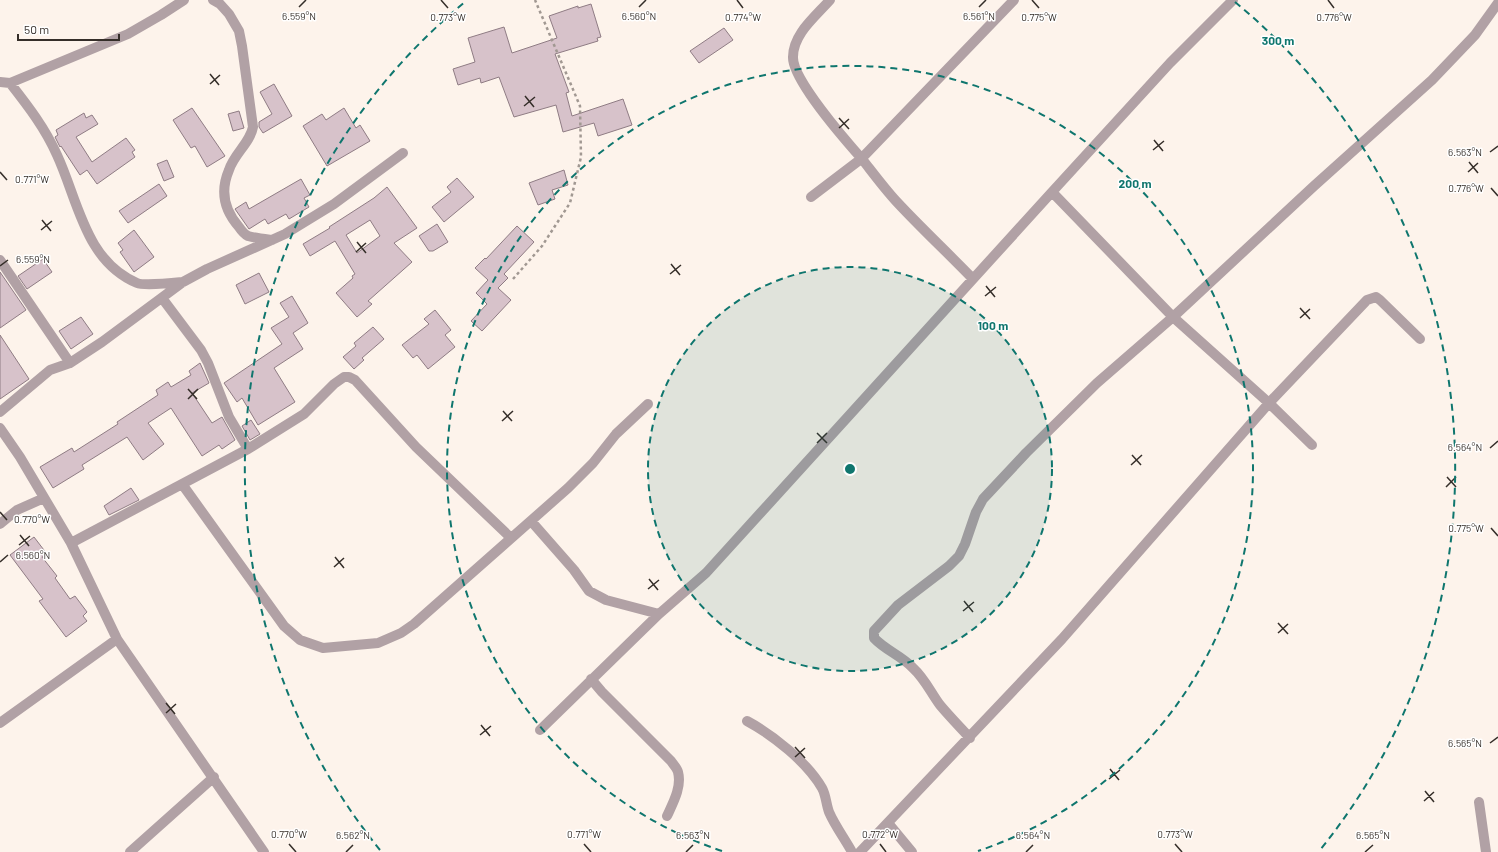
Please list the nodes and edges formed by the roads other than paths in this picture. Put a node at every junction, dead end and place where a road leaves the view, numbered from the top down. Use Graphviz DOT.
graph roads {
  1 [pos="184,0"];
  2 [pos="213,0"];
  3 [pos="830,0"];
  4 [pos="1014,0"];
  5 [pos="1233,0"];
  6 [pos="1498,3"];
  7 [pos="5,83"];
  8 [pos="403,152"];
  9 [pos="861,159"];
  10 [pos="1052,192"];
  11 [pos="811,198"];
  12 [pos="272,240"];
  13 [pos="0,260"];
  14 [pos="973,279"];
  15 [pos="183,282"];
  16 [pos="162,298"];
  17 [pos="1173,316"];
  18 [pos="1420,340"];
  19 [pos="70,362"];
  20 [pos="1269,403"];
  21 [pos="648,404"];
  22 [pos="0,412"];
  23 [pos="0,428"];
  24 [pos="1312,445"];
  25 [pos="248,449"];
  26 [pos="182,484"];
  27 [pos="44,498"];
  28 [pos="531,521"];
  29 [pos="0,524"];
  30 [pos="511,538"];
  31 [pos="71,543"];
  32 [pos="660,614"];
  33 [pos="117,639"];
  34 [pos="591,679"];
  35 [pos="747,721"];
  36 [pos="0,723"];
  37 [pos="540,730"];
  38 [pos="970,738"];
  39 [pos="214,777"];
  40 [pos="1479,802"];
  41 [pos="667,816"];
  42 [pos="888,823"];
  43 [pos="130,852"];
  44 [pos="264,852"];
  45 [pos="852,852"];
  46 [pos="860,852"];
  47 [pos="912,852"];
  48 [pos="1486,852"];
  1 -- 7 [label="street"];
  2 -- 12 [label="street"];
  3 -- 9 [label="street"];
  4 -- 9 [label="street"];
  5 -- 10 [label="street"];
  6 -- 17 [label="street"];
  7 -- 15 [label="street"];
  8 -- 12 [label="street"];
  9 -- 11 [label="street"];
  9 -- 14 [label="street"];
  10 -- 14 [label="street"];
  10 -- 17 [label="street"];
  12 -- 15 [label="street"];
  13 -- 19 [label="street"];
  14 -- 32 [label="street"];
  15 -- 16 [label="street"];
  16 -- 19 [label="street"];
  16 -- 25 [label="street"];
  17 -- 20 [label="street"];
  17 -- 38 [label="street"];
  18 -- 20 [label="street"];
  19 -- 22 [label="street"];
  20 -- 24 [label="street"];
  20 -- 38 [label="street"];
  21 -- 28 [label="street"];
  23 -- 27 [label="street"];
  25 -- 26 [label="street"];
  25 -- 30 [label="street"];
  26 -- 30 [label="street"];
  26 -- 31 [label="street"];
  27 -- 29 [label="street"];
  27 -- 31 [label="street"];
  28 -- 30 [label="street"];
  28 -- 32 [label="street"];
  31 -- 33 [label="street"];
  32 -- 34 [label="street"];
  33 -- 36 [label="street"];
  33 -- 39 [label="street"];
  34 -- 37 [label="street"];
  34 -- 41 [label="street"];
  35 -- 45 [label="street"];
  38 -- 42 [label="street"];
  39 -- 43 [label="street"];
  39 -- 44 [label="street"];
  40 -- 48 [label="street"];
  42 -- 46 [label="street"];
  42 -- 47 [label="street"];
}
